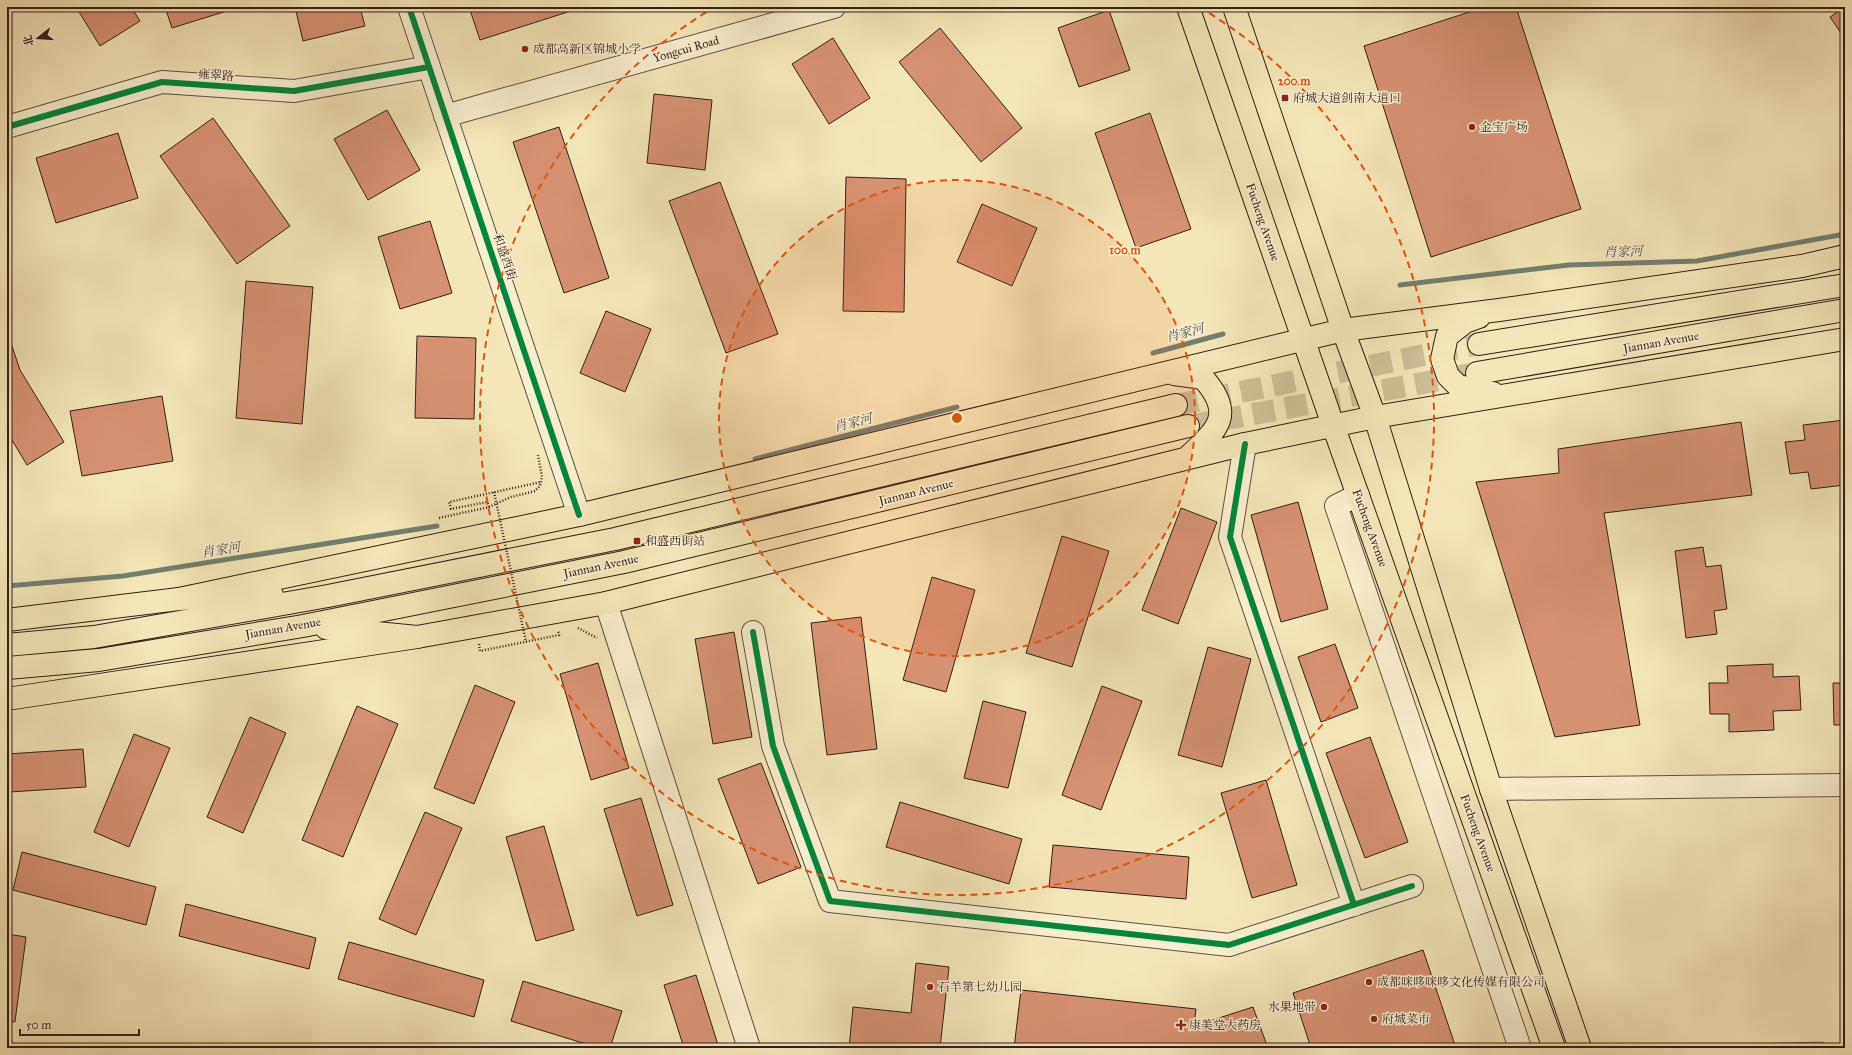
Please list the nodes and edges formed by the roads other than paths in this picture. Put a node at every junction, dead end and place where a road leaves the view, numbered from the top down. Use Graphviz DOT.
graph roads {
  1 [pos="409,7"];
  2 [pos="834,7"];
  3 [pos="1188,7"];
  4 [pos="1234,7"];
  5 [pos="429,67"];
  6 [pos="446,116"];
  7 [pos="7,127"];
  8 [pos="1845,256"];
  9 [pos="1845,285"];
  10 [pos="1499,310"];
  11 [pos="1845,310"];
  12 [pos="1343,330"];
  13 [pos="1304,339"];
  14 [pos="1845,339"];
  15 [pos="1479,344"];
  16 [pos="1160,373"];
  17 [pos="1477,373"];
  18 [pos="1513,396"];
  19 [pos="1176,405"];
  20 [pos="1375,417"];
  21 [pos="1333,425"];
  22 [pos="1188,426"];
  23 [pos="1245,444"];
  24 [pos="1186,459"];
  25 [pos="1358,495"];
  26 [pos="579,515"];
  27 [pos="328,596"];
  28 [pos="179,599"];
  29 [pos="606,603"];
  30 [pos="7,620"];
  31 [pos="303,626"];
  32 [pos="753,632"];
  33 [pos="417,637"];
  34 [pos="7,645"];
  35 [pos="7,668"];
  36 [pos="7,699"];
  37 [pos="1845,785"];
  38 [pos="1491,789"];
  39 [pos="1412,886"];
  40 [pos="1354,905"];
  41 [pos="749,1048"];
  42 [pos="1520,1048"];
  43 [pos="1554,1048"];
  44 [pos="1580,1048"];
  1 -- 5 [label="street, 和盛西街"];
  2 -- 6 [label="street, Yongcui Road"];
  3 -- 13 [label="main road, Fucheng Avenue"];
  4 -- 12 [label="main road"];
  5 -- 6 [label="street, 和盛西街"];
  5 -- 7 [label="street, 雍翠路"];
  6 -- 26 [label="street, 和盛西街"];
  8 -- 10 [label="main road"];
  9 -- 15 [label="main road"];
  10 -- 12 [label="main road"];
  10 -- 18 [label="main road"];
  11 -- 17 [label="main road, Jiannan Avenue"];
  12 -- 13 [label="main road"];
  12 -- 20 [label="main road"];
  13 -- 16 [label="main road"];
  13 -- 21 [label="main road, Fucheng Avenue"];
  14 -- 18 [label="main road"];
  16 -- 24 [label="main road"];
  16 -- 26 [label="main road"];
  18 -- 20 [label="main road"];
  19 -- 27 [label="main road, Jiannan Avenue"];
  20 -- 21 [label="main road"];
  20 -- 38 [label="main road"];
  21 -- 23 [label="main road"];
  21 -- 25 [label="main road, Fucheng Avenue"];
  22 -- 31 [label="main road, Jiannan Avenue"];
  23 -- 24 [label="main road"];
  23 -- 40 [label="street"];
  24 -- 29 [label="main road"];
  25 -- 42 [label="street"];
  25 -- 43 [label="main road, Fucheng Avenue"];
  26 -- 28 [label="main road"];
  27 -- 28 [label="main road"];
  27 -- 34 [label="main road, Jiannan Avenue"];
  28 -- 30 [label="main road"];
  29 -- 33 [label="main road"];
  29 -- 41 [label="street"];
  31 -- 33 [label="main road"];
  31 -- 35 [label="main road, Jiannan Avenue"];
  32 -- 40 [label="street"];
  33 -- 36 [label="main road"];
  37 -- 38 [label="street"];
  38 -- 44 [label="main road"];
  39 -- 40 [label="street"];
}
